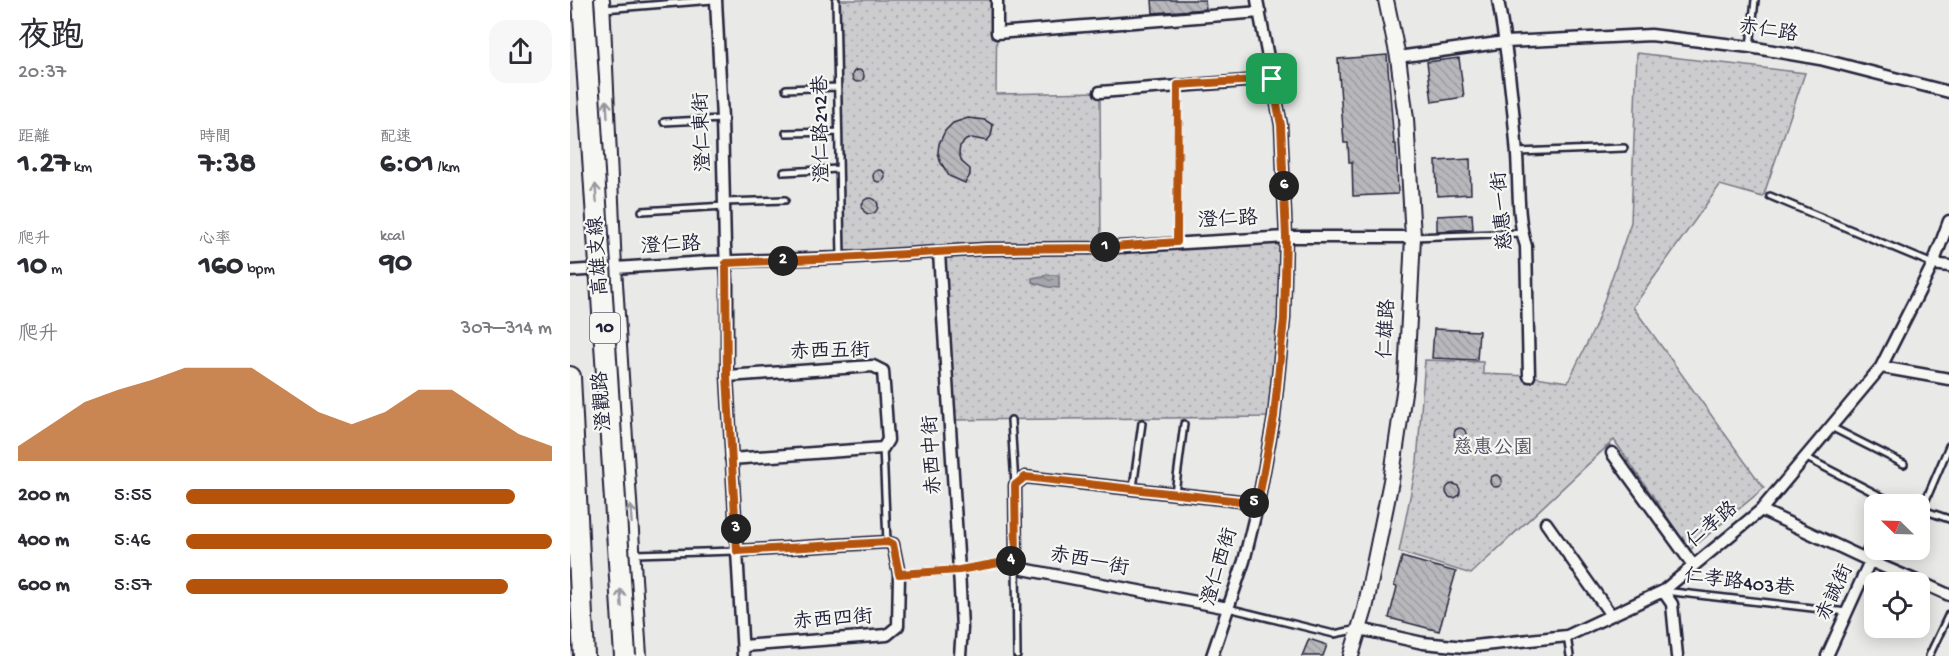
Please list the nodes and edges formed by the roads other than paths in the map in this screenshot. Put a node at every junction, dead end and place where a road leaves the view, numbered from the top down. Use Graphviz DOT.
graph roads {
  1 [pos="583,0"];
  2 [pos="714,0"];
  3 [pos="836,0"];
  4 [pos="997,0"];
  5 [pos="1257,0"];
  6 [pos="1386,0"];
  7 [pos="1498,0"];
  8 [pos="1755,0"];
  9 [pos="602,5"];
  10 [pos="1260,12"];
  11 [pos="1505,42"];
  12 [pos="1750,47"];
  13 [pos="1398,57"];
  14 [pos="1272,79"];
  15 [pos="1178,85"];
  16 [pos="837,87"];
  17 [pos="786,89"];
  18 [pos="1100,92"];
  19 [pos="1949,92"];
  20 [pos="722,119"];
  21 [pos="664,122"];
  22 [pos="838,132"];
  23 [pos="786,133"];
  24 [pos="1624,148"];
  25 [pos="1517,152"];
  26 [pos="838,169"];
  27 [pos="784,172"];
  28 [pos="1770,196"];
  29 [pos="785,200"];
  30 [pos="725,204"];
  31 [pos="642,211"];
  32 [pos="1949,221"];
  33 [pos="1522,233"];
  34 [pos="1286,237"];
  35 [pos="1413,237"];
  36 [pos="1177,242"];
  37 [pos="939,253"];
  38 [pos="841,258"];
  39 [pos="726,263"];
  40 [pos="1933,264"];
  41 [pos="1949,266"];
  42 [pos="614,267"];
  43 [pos="570,271"];
  44 [pos="1881,367"];
  45 [pos="727,376"];
  46 [pos="1529,376"];
  47 [pos="570,377"];
  48 [pos="1949,379"];
  49 [pos="1011,420"];
  50 [pos="1142,423"];
  51 [pos="1184,424"];
  52 [pos="1831,427"];
  53 [pos="1949,446"];
  54 [pos="883,448"];
  55 [pos="1611,453"];
  56 [pos="1805,457"];
  57 [pos="731,459"];
  58 [pos="1904,464"];
  59 [pos="1015,485"];
  60 [pos="1133,488"];
  61 [pos="1175,493"];
  62 [pos="1874,494"];
  63 [pos="1928,494"];
  64 [pos="1258,503"];
  65 [pos="1761,510"];
  66 [pos="1930,512"];
  67 [pos="1949,519"];
  68 [pos="1546,523"];
  69 [pos="887,542"];
  70 [pos="737,551"];
  71 [pos="633,554"];
  72 [pos="1864,558"];
  73 [pos="1016,560"];
  74 [pos="1867,560"];
  75 [pos="1869,560"];
  76 [pos="1693,565"];
  77 [pos="959,570"];
  78 [pos="1896,572"];
  79 [pos="899,574"];
  80 [pos="1930,587"];
  81 [pos="1663,591"];
  82 [pos="1949,595"];
  83 [pos="1228,608"];
  84 [pos="1847,612"];
  85 [pos="1949,614"];
  86 [pos="1611,615"];
  87 [pos="1360,629"];
  88 [pos="1567,636"];
  89 [pos="743,651"];
  90 [pos="584,656"];
  91 [pos="625,656"];
  92 [pos="639,656"];
  93 [pos="960,656"];
  94 [pos="1017,656"];
  95 [pos="1212,656"];
  96 [pos="1351,656"];
  97 [pos="1570,656"];
  98 [pos="1677,656"];
  99 [pos="1827,656"];
  100 [pos="1929,656"];
  91 -- 1 [label="highway, 高雄支線 / 10, one-way, bridge"];
  2 -- 9 [label="lane"];
  2 -- 20 [label="street, 澄仁東街"];
  3 -- 16 [label="lane, 澄仁路212巷"];
  4 -- 10 [label="street"];
  5 -- 10 [label="street"];
  6 -- 13 [label="street, 仁雄路"];
  7 -- 11 [label="street, 慈惠一街"];
  8 -- 12 [label="lane"];
  42 -- 9 [label="street, 澄觀路, one-way"];
  10 -- 14 [label="street"];
  11 -- 12 [label="street, 赤仁路"];
  11 -- 13 [label="street, 赤仁路"];
  11 -- 25 [label="street, 慈惠一街"];
  12 -- 19 [label="street, 赤仁路"];
  13 -- 35 [label="street, 仁雄路"];
  14 -- 15 [label="street"];
  14 -- 34 [label="street"];
  15 -- 18 [label="street"];
  15 -- 36 [label="lane"];
  16 -- 17 [label="lane"];
  16 -- 22 [label="lane, 澄仁路212巷"];
  20 -- 21 [label="lane"];
  20 -- 30 [label="street, 澄仁東街"];
  22 -- 23 [label="lane"];
  22 -- 26 [label="lane, 澄仁路212巷"];
  24 -- 25 [label="lane"];
  25 -- 33 [label="street, 慈惠一街"];
  26 -- 27 [label="lane"];
  26 -- 38 [label="lane, 澄仁路212巷"];
  28 -- 40 [label="lane"];
  29 -- 30 [label="lane"];
  30 -- 31 [label="lane"];
  30 -- 39 [label="street, 澄仁東街"];
  32 -- 40 [label="street, 仁孝路"];
  33 -- 35 [label="lane"];
  33 -- 46 [label="street, 慈惠一街"];
  34 -- 35 [label="street, 澄仁路"];
  34 -- 36 [label="street, 澄仁路"];
  34 -- 64 [label="street, 澄仁西街"];
  35 -- 87 [label="street, 仁雄路"];
  36 -- 37 [label="street, 澄仁路"];
  37 -- 38 [label="street, 澄仁路"];
  37 -- 77 [label="street, 赤西中街"];
  38 -- 39 [label="street, 澄仁路"];
  39 -- 42 [label="street, 澄仁路"];
  39 -- 45 [label="street"];
  40 -- 41 [label="street"];
  40 -- 44 [label="street, 仁孝路"];
  42 -- 43 [label="street, 澄仁路"];
  71 -- 42 [label="street, 澄觀路, one-way"];
  44 -- 48 [label="street"];
  44 -- 52 [label="street, 仁孝路"];
  45 -- 54 [label="street, 赤西五街"];
  45 -- 57 [label="street"];
  47 -- 90 [label="highway"];
  49 -- 59 [label="lane"];
  50 -- 60 [label="lane"];
  51 -- 61 [label="lane"];
  52 -- 56 [label="street, 仁孝路"];
  52 -- 58 [label="lane"];
  53 -- 63 [label="lane"];
  54 -- 57 [label="street"];
  54 -- 69 [label="lane"];
  55 -- 76 [label="street"];
  56 -- 62 [label="lane"];
  56 -- 65 [label="street, 仁孝路"];
  57 -- 70 [label="street"];
  59 -- 60 [label="street"];
  59 -- 73 [label="street"];
  60 -- 61 [label="street"];
  61 -- 64 [label="street"];
  64 -- 83 [label="street, 澄仁西街"];
  65 -- 72 [label="street"];
  65 -- 76 [label="street, 仁孝路"];
  66 -- 67 [label="lane"];
  68 -- 86 [label="street"];
  69 -- 70 [label="street"];
  69 -- 79 [label="street, 赤西四街"];
  70 -- 71 [label="lane"];
  70 -- 89 [label="street"];
  71 -- 92 [label="street, 澄觀路"];
  73 -- 77 [label="lane"];
  73 -- 83 [label="street, 赤西一街"];
  73 -- 94 [label="lane"];
  74 -- 84 [label="street, 赤誠街"];
  75 -- 78 [label="street, 赤誠街"];
  76 -- 81 [label="street, 仁孝路"];
  77 -- 79 [label="lane"];
  77 -- 93 [label="street, 赤西中街"];
  79 -- 89 [label="street, 赤西四街"];
  80 -- 82 [label="street, 赤誠街"];
  81 -- 84 [label="lane, 仁孝路403巷"];
  81 -- 86 [label="street, 仁孝路"];
  81 -- 98 [label="street"];
  83 -- 87 [label="lane"];
  83 -- 95 [label="street, 澄仁西街"];
  84 -- 99 [label="street, 赤誠街"];
  85 -- 100 [label="lane"];
  86 -- 88 [label="street, 仁孝路"];
  87 -- 88 [label="street, 仁孝路"];
  87 -- 96 [label="street, 仁雄路"];
  88 -- 97 [label="lane"];
}
